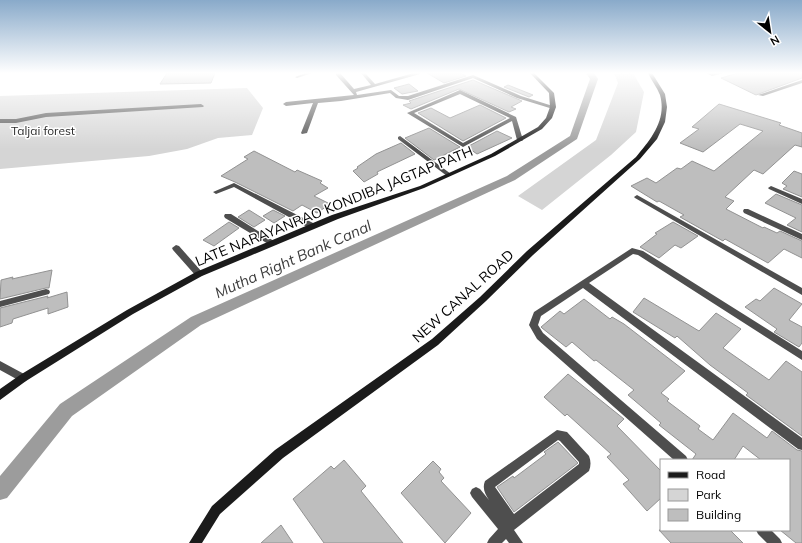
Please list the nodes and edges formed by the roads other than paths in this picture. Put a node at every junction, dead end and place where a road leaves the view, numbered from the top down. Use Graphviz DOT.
graph roads {
  1 [pos="341,98"];
  2 [pos="445,98"];
  3 [pos="473,98"];
  4 [pos="524,98"];
  5 [pos="552,98"];
  6 [pos="663,98"];
  7 [pos="316,102"];
  8 [pos="286,104"];
  9 [pos="201,106"];
  10 [pos="553,107"];
  11 [pos="514,118"];
  12 [pos="0,121"];
  13 [pos="304,133"];
  14 [pos="400,138"];
  15 [pos="520,140"];
  16 [pos="448,175"];
  17 [pos="771,188"];
  18 [pos="216,192"];
  19 [pos="637,197"];
  20 [pos="802,202"];
  21 [pos="746,211"];
  22 [pos="228,216"];
  23 [pos="312,226"];
  24 [pos="802,237"];
  25 [pos="273,243"];
  26 [pos="176,248"];
  27 [pos="199,274"];
  28 [pos="584,284"];
  29 [pos="46,292"];
  30 [pos="802,292"];
  31 [pos="0,304"];
  32 [pos="802,356"];
  33 [pos="0,365"];
  34 [pos="22,378"];
  35 [pos="0,395"];
  36 [pos="802,445"];
  37 [pos="681,459"];
  38 [pos="476,493"];
  39 [pos="509,526"];
  40 [pos="763,531"];
  41 [pos="195,543"];
  42 [pos="493,543"];
  43 [pos="517,543"];
  44 [pos="776,543"];
  1 -- 7 [label="street"];
  2 -- 11 [label="street"];
  3 -- 11 [label="street"];
  4 -- 10 [label="street"];
  5 -- 10 [label="street"];
  6 -- 41 [label="street, NEW CANAL ROAD"];
  7 -- 8 [label="street"];
  7 -- 13 [label="street"];
  9 -- 12 [label="street"];
  10 -- 15 [label="street, LATE NARAYANRAO KONDIBA JAGTAP PATH"];
  11 -- 15 [label="street"];
  14 -- 16 [label="street"];
  15 -- 16 [label="street, LATE NARAYANRAO KONDIBA JAGTAP PATH"];
  16 -- 23 [label="street, LATE NARAYANRAO KONDIBA JAGTAP PATH"];
  17 -- 20 [label="street"];
  18 -- 23 [label="street"];
  19 -- 30 [label="street"];
  21 -- 24 [label="street"];
  22 -- 25 [label="street"];
  23 -- 25 [label="street, LATE NARAYANRAO KONDIBA JAGTAP PATH"];
  25 -- 27 [label="street, LATE NARAYANRAO KONDIBA JAGTAP PATH"];
  26 -- 27 [label="street"];
  27 -- 34 [label="street, LATE NARAYANRAO KONDIBA JAGTAP PATH"];
  28 -- 32 [label="street"];
  28 -- 36 [label="street"];
  28 -- 37 [label="street"];
  29 -- 31 [label="street"];
  33 -- 34 [label="street"];
  34 -- 35 [label="street, LATE NARAYANRAO KONDIBA JAGTAP PATH"];
  38 -- 39 [label="street"];
  39 -- 39 [label="street"];
  39 -- 42 [label="street"];
  39 -- 43 [label="street"];
  40 -- 44 [label="street"];
}
